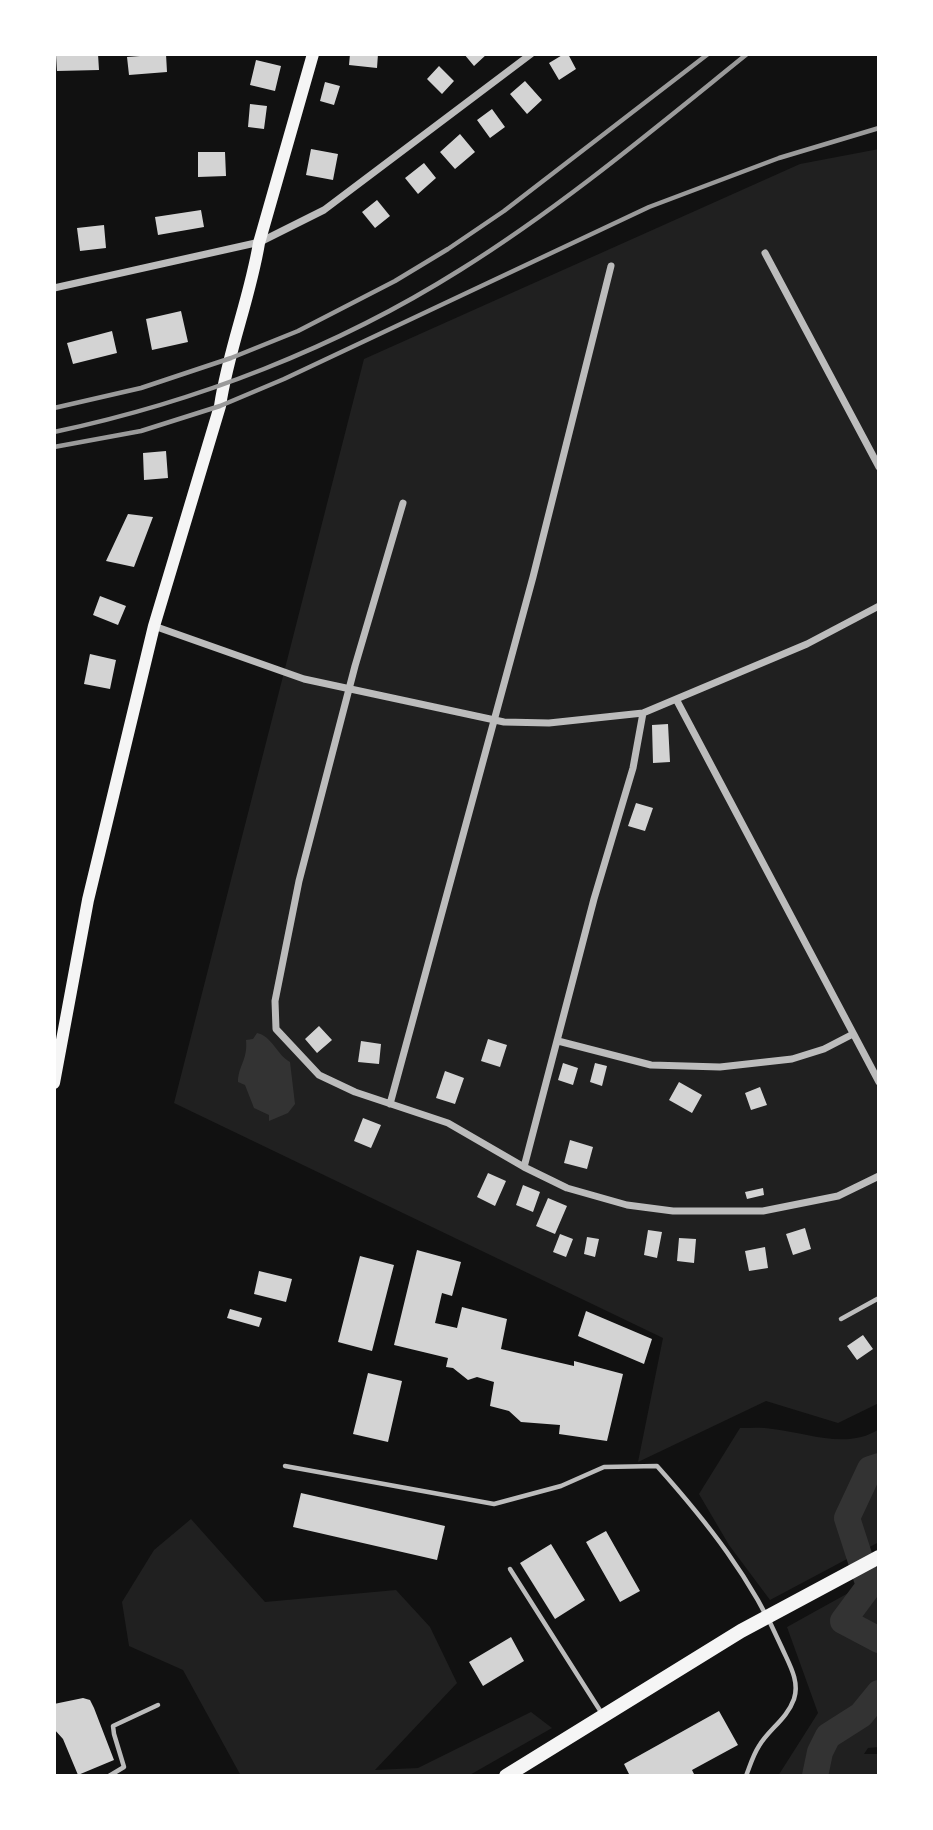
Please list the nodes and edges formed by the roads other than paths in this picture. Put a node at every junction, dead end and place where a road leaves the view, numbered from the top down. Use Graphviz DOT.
graph roads {
  1 [pos="313,54"];
  2 [pos="531,54"];
  3 [pos="260,242"];
  4 [pos="765,253"];
  5 [pos="611,266"];
  6 [pos="54,288"];
  7 [pos="879,467"];
  8 [pos="403,503"];
  9 [pos="879,606"];
  10 [pos="154,626"];
  11 [pos="349,689"];
  12 [pos="676,699"];
  13 [pos="643,713"];
  14 [pos="495,720"];
  15 [pos="853,1034"];
  16 [pos="558,1041"];
  17 [pos="879,1082"];
  18 [pos="54,1083"];
  19 [pos="390,1104"];
  20 [pos="524,1167"];
  21 [pos="879,1177"];
  22 [pos="879,1298"];
  23 [pos="841,1319"];
  24 [pos="285,1466"];
  25 [pos="874,1559"];
  26 [pos="510,1569"];
  27 [pos="768,1616"];
  28 [pos="158,1704"];
  29 [pos="604,1716"];
  30 [pos="109,1776"];
  31 [pos="506,1776"];
  32 [pos="746,1776"];
  1 -- 3 [label="main road"];
  2 -- 3 [label="street"];
  3 -- 6 [label="street"];
  3 -- 10 [label="main road"];
  4 -- 7 [label="street"];
  5 -- 14 [label="street"];
  8 -- 11 [label="street"];
  9 -- 12 [label="street"];
  10 -- 11 [label="street"];
  10 -- 18 [label="main road"];
  11 -- 14 [label="street"];
  11 -- 19 [label="street"];
  12 -- 13 [label="street"];
  12 -- 15 [label="street"];
  13 -- 14 [label="street"];
  13 -- 16 [label="street"];
  14 -- 19 [label="street"];
  15 -- 16 [label="street"];
  15 -- 17 [label="street"];
  16 -- 20 [label="street"];
  19 -- 20 [label="street"];
  20 -- 21 [label="street"];
  22 -- 23 [label="lane"];
  24 -- 27 [label="lane"];
  25 -- 27 [label="main road"];
  26 -- 29 [label="lane"];
  27 -- 29 [label="main road"];
  27 -- 32 [label="lane"];
  28 -- 30 [label="lane"];
  29 -- 31 [label="main road"];
}
